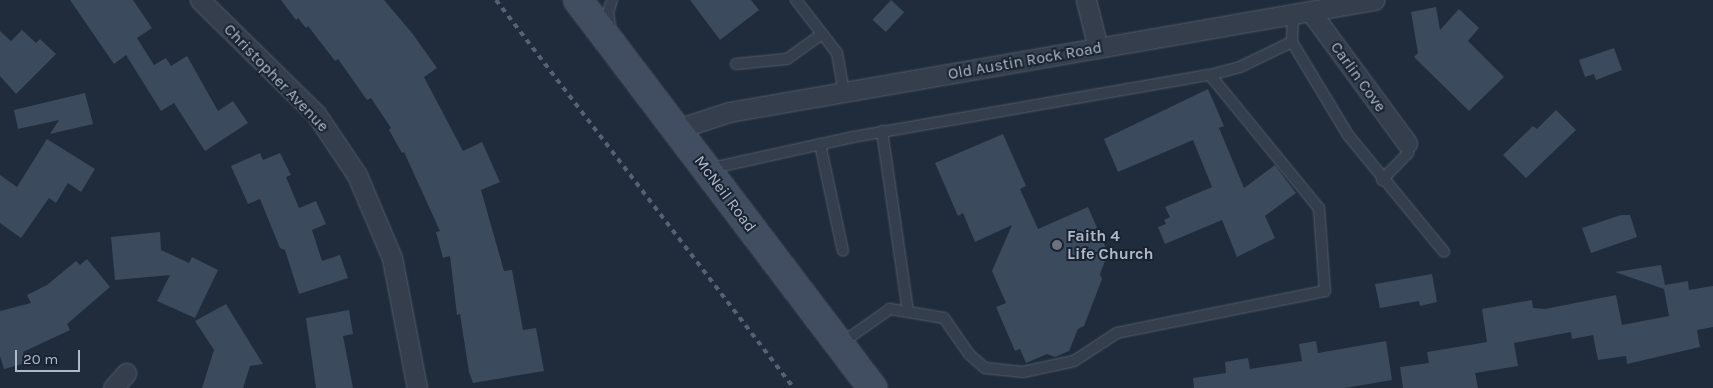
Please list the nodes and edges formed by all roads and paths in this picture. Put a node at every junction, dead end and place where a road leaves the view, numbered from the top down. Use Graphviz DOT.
graph roads {
  1 [pos="200,0"];
  2 [pos="578,0"];
  3 [pos="612,0"];
  4 [pos="796,0"];
  5 [pos="1086,0"];
  6 [pos="1374,0"];
  7 [pos="1301,12"];
  8 [pos="822,34"];
  9 [pos="1292,42"];
  10 [pos="612,45"];
  11 [pos="1098,48"];
  12 [pos="736,64"];
  13 [pos="1210,75"];
  14 [pos="844,92"];
  15 [pos="676,129"];
  16 [pos="882,131"];
  17 [pos="1407,143"];
  18 [pos="820,144"];
  19 [pos="707,170"];
  20 [pos="1382,180"];
  21 [pos="843,251"];
  22 [pos="1444,252"];
  23 [pos="908,312"];
  24 [pos="839,344"];
  25 [pos="126,372"];
  26 [pos="113,388"];
  27 [pos="417,388"];
  28 [pos="872,388"];
  1 -- 27 [label="street, Christopher Avenue"];
  2 -- 10 [label="main road, McNeil Road"];
  3 -- 10 [label="lane"];
  4 -- 8 [label="lane"];
  5 -- 11 [label="street"];
  6 -- 7 [label="street, Old Austin Rock Road"];
  7 -- 9 [label="lane"];
  7 -- 11 [label="street, Old Austin Rock Road"];
  7 -- 17 [label="street, Carlin Cove"];
  8 -- 12 [label="lane"];
  8 -- 14 [label="lane"];
  9 -- 13 [label="lane"];
  9 -- 20 [label="lane"];
  10 -- 15 [label="main road, McNeil Road"];
  11 -- 14 [label="street, Old Austin Rock Road"];
  13 -- 16 [label="lane"];
  13 -- 23 [label="lane"];
  14 -- 15 [label="street, Old Austin Rock Road"];
  15 -- 19 [label="main road, McNeil Road"];
  16 -- 18 [label="lane"];
  16 -- 23 [label="lane"];
  17 -- 20 [label="lane"];
  18 -- 19 [label="lane"];
  18 -- 21 [label="lane"];
  19 -- 24 [label="main road, McNeil Road"];
  20 -- 22 [label="lane"];
  23 -- 24 [label="lane"];
  24 -- 28 [label="main road, McNeil Road"];
  25 -- 26 [label="street"];
}
